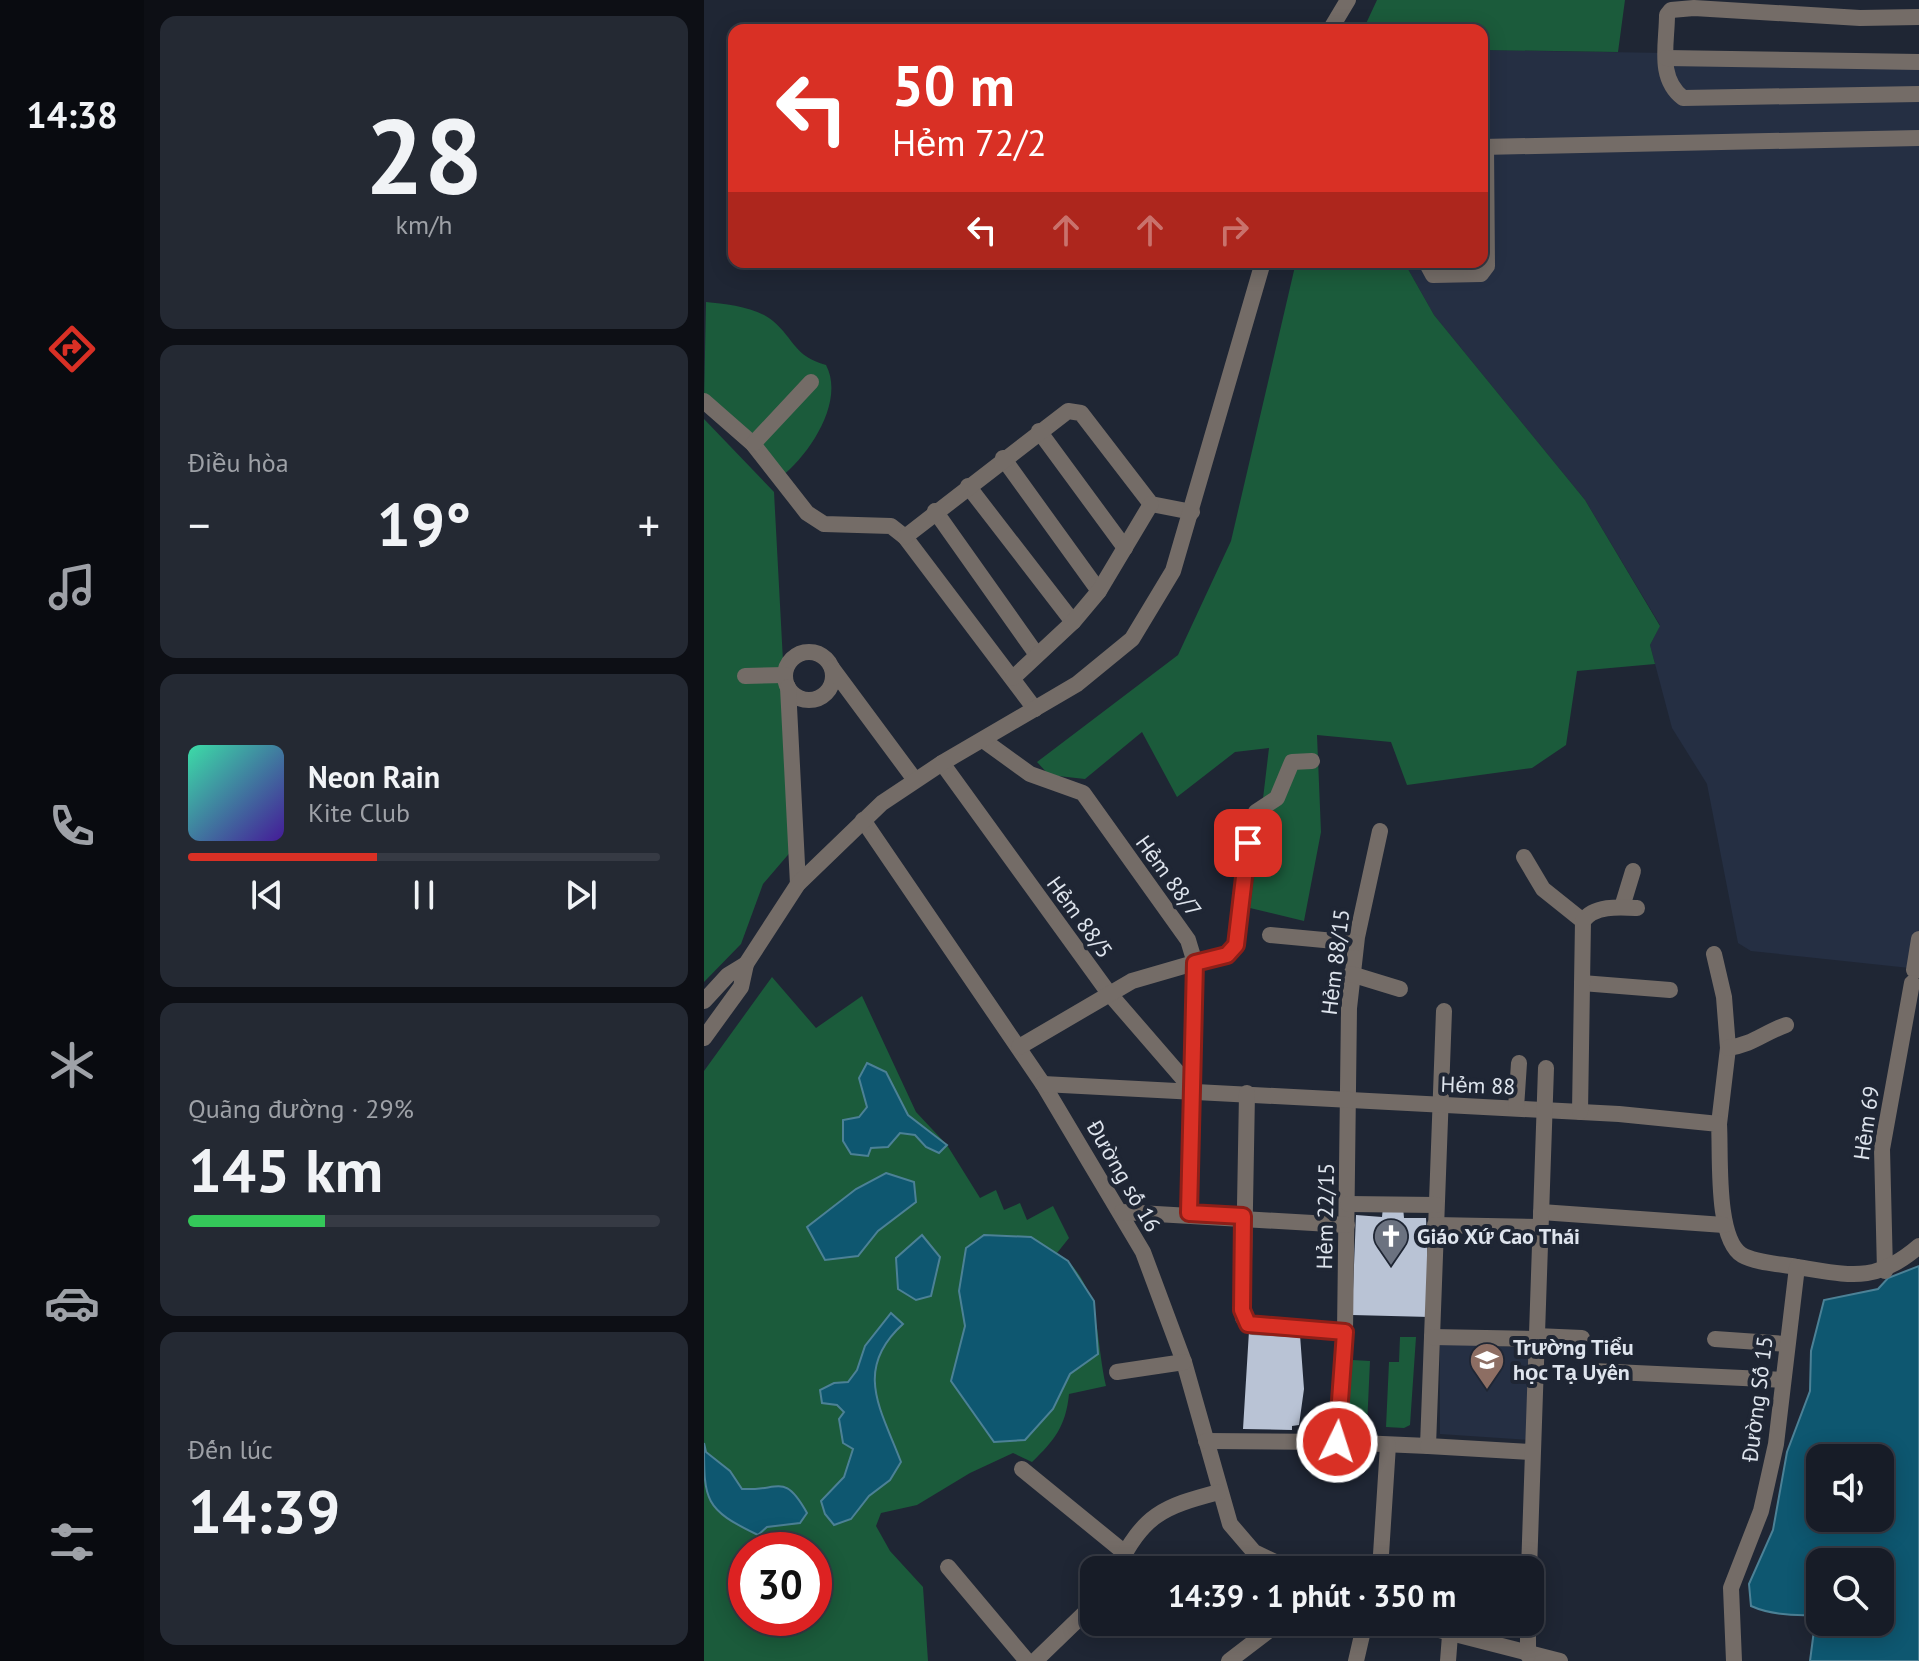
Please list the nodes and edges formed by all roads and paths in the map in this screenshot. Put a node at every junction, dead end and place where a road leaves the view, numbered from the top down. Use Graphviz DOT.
graph roads {
  1 [pos="1348,0"];
  2 [pos="1919,17"];
  3 [pos="1334,24"];
  4 [pos="1666,58"];
  5 [pos="1919,62"];
  6 [pos="1919,94"];
  7 [pos="1919,138"];
  8 [pos="1488,147"];
  9 [pos="1261,268"];
  10 [pos="1429,268"];
  11 [pos="1486,268"];
  12 [pos="811,382"];
  13 [pos="704,401"];
  14 [pos="1039,431"];
  15 [pos="753,444"];
  16 [pos="1003,458"];
  17 [pos="968,486"];
  18 [pos="1151,504"];
  19 [pos="935,511"];
  20 [pos="1192,512"];
  21 [pos="905,537"];
  22 [pos="1125,548"];
  23 [pos="1099,591"];
  24 [pos="1073,622"];
  25 [pos="1037,655"];
  26 [pos="832,668"];
  27 [pos="745,676"];
  28 [pos="1013,678"];
  29 [pos="786,681"];
  30 [pos="1035,709"];
  31 [pos="983,740"];
  32 [pos="1312,761"];
  33 [pos="942,763"];
  34 [pos="915,780"];
  35 [pos="863,820"];
  36 [pos="1380,831"];
  37 [pos="1524,857"];
  38 [pos="1633,871"];
  39 [pos="798,884"];
  40 [pos="1583,921"];
  41 [pos="1270,935"];
  42 [pos="1356,943"];
  43 [pos="1918,943"];
  44 [pos="1714,954"];
  45 [pos="1195,963"];
  46 [pos="746,964"];
  47 [pos="1915,973"];
  48 [pos="1351,974"];
  49 [pos="1582,983"];
  50 [pos="1400,989"];
  51 [pos="1670,990"];
  52 [pos="1108,992"];
  53 [pos="704,1001"];
  54 [pos="1444,1011"];
  55 [pos="1786,1025"];
  56 [pos="704,1038"];
  57 [pos="1019,1047"];
  58 [pos="1728,1048"];
  59 [pos="1519,1063"];
  60 [pos="1546,1068"];
  61 [pos="1043,1084"];
  62 [pos="1192,1089"];
  63 [pos="1247,1093"];
  64 [pos="1348,1100"];
  65 [pos="1438,1105"];
  66 [pos="1516,1108"];
  67 [pos="1545,1110"];
  68 [pos="1580,1112"];
  69 [pos="1719,1124"];
  70 [pos="1348,1204"];
  71 [pos="1436,1205"];
  72 [pos="1122,1212"];
  73 [pos="1189,1213"];
  74 [pos="1243,1216"];
  75 [pos="1541,1219"];
  76 [pos="1347,1225"];
  77 [pos="1435,1225"];
  78 [pos="1724,1225"];
  79 [pos="1919,1246"];
  80 [pos="1797,1267"];
  81 [pos="1885,1271"];
  82 [pos="1345,1332"];
  83 [pos="1432,1337"];
  84 [pos="1536,1337"];
  85 [pos="1582,1338"];
  86 [pos="1715,1339"];
  87 [pos="1786,1344"];
  88 [pos="1184,1362"];
  89 [pos="1593,1371"];
  90 [pos="1117,1372"];
  91 [pos="1783,1380"];
  92 [pos="1206,1441"];
  93 [pos="1337,1442"];
  94 [pos="1388,1445"];
  95 [pos="1428,1446"];
  96 [pos="1531,1452"];
  97 [pos="1022,1469"];
  98 [pos="1219,1492"];
  99 [pos="1125,1553"];
  100 [pos="1123,1556"];
  101 [pos="1262,1556"];
  102 [pos="1381,1556"];
  103 [pos="1529,1556"];
  104 [pos="948,1567"];
  105 [pos="1080,1618"];
  106 [pos="1262,1636"];
  107 [pos="1362,1636"];
  108 [pos="1450,1636"];
  109 [pos="1454,1636"];
  110 [pos="1528,1636"];
  111 [pos="1528,1655"];
  112 [pos="1027,1661"];
  113 [pos="1035,1661"];
  114 [pos="1229,1661"];
  115 [pos="1356,1661"];
  116 [pos="1448,1661"];
  117 [pos="1560,1661"];
  118 [pos="1734,1661"];
  1 -- 3 [label="street"];
  2 -- 4 [label="street"];
  4 -- 5 [label="street"];
  4 -- 6 [label="street"];
  7 -- 8 [label="street"];
  9 -- 20 [label="street"];
  10 -- 11 [label="street"];
  12 -- 15 [label="street"];
  13 -- 15 [label="street"];
  14 -- 16 [label="street"];
  14 -- 18 [label="street"];
  14 -- 22 [label="street"];
  15 -- 21 [label="street"];
  16 -- 17 [label="street"];
  16 -- 23 [label="street"];
  17 -- 19 [label="street"];
  17 -- 24 [label="street"];
  18 -- 20 [label="street"];
  18 -- 22 [label="street"];
  19 -- 21 [label="street"];
  19 -- 25 [label="street"];
  20 -- 30 [label="street"];
  21 -- 28 [label="street"];
  22 -- 23 [label="street"];
  23 -- 24 [label="street"];
  24 -- 25 [label="street"];
  25 -- 28 [label="street"];
  26 -- 29 [label="street"];
  26 -- 29 [label="street"];
  26 -- 34 [label="street"];
  27 -- 29 [label="street"];
  28 -- 30 [label="street"];
  29 -- 39 [label="street"];
  30 -- 31 [label="street"];
  31 -- 33 [label="street"];
  31 -- 45 [label="street, Hẻm 88/7"];
  32 -- 45 [label="street"];
  33 -- 34 [label="street"];
  33 -- 52 [label="street, Hẻm 88/5"];
  34 -- 35 [label="street"];
  35 -- 39 [label="street"];
  35 -- 57 [label="street, Đường số 16"];
  36 -- 42 [label="street, Hẻm 88/15"];
  37 -- 40 [label="street"];
  38 -- 40 [label="street"];
  39 -- 46 [label="street"];
  40 -- 49 [label="street"];
  41 -- 42 [label="street"];
  42 -- 48 [label="street, Hẻm 88/15"];
  43 -- 47 [label="street, Hẻm 69"];
  44 -- 58 [label="street"];
  45 -- 52 [label="street"];
  45 -- 62 [label="street, Hẻm 88/7"];
  46 -- 53 [label="street"];
  46 -- 56 [label="street"];
  47 -- 81 [label="street, Hẻm 69"];
  48 -- 50 [label="street"];
  48 -- 64 [label="street, Hẻm 88/15"];
  49 -- 51 [label="street"];
  49 -- 68 [label="street"];
  52 -- 57 [label="street"];
  52 -- 62 [label="street, Hẻm 88/5"];
  54 -- 65 [label="street"];
  55 -- 58 [label="street"];
  57 -- 61 [label="street, Đường số 16"];
  58 -- 69 [label="street"];
  59 -- 66 [label="street"];
  60 -- 67 [label="street"];
  61 -- 62 [label="street, Hẻm 88"];
  61 -- 72 [label="street, Đường số 16"];
  62 -- 63 [label="street, Hẻm 88"];
  62 -- 73 [label="street, Hẻm 88/7"];
  63 -- 64 [label="street, Hẻm 88"];
  63 -- 74 [label="street"];
  64 -- 65 [label="street, Hẻm 88"];
  64 -- 70 [label="street, Hẻm 22/15"];
  65 -- 66 [label="street, Hẻm 88"];
  65 -- 71 [label="street"];
  66 -- 67 [label="street, Hẻm 88"];
  67 -- 68 [label="street, Hẻm 88"];
  67 -- 75 [label="street"];
  68 -- 69 [label="street, Hẻm 88"];
  69 -- 78 [label="street"];
  70 -- 71 [label="street"];
  70 -- 76 [label="street, Hẻm 22/15"];
  71 -- 77 [label="street"];
  72 -- 73 [label="street"];
  72 -- 88 [label="street, Đường số 16"];
  73 -- 74 [label="street"];
  74 -- 76 [label="street"];
  74 -- 82 [label="street"];
  75 -- 77 [label="street"];
  75 -- 78 [label="street"];
  75 -- 84 [label="street"];
  76 -- 82 [label="street, Hẻm 22/15"];
  77 -- 83 [label="street"];
  78 -- 80 [label="street"];
  79 -- 81 [label="street"];
  80 -- 81 [label="street"];
  80 -- 87 [label="street, Đường Số 15"];
  82 -- 93 [label="street, Hẻm 22/15"];
  83 -- 84 [label="street"];
  83 -- 95 [label="street"];
  84 -- 85 [label="street"];
  84 -- 96 [label="street"];
  86 -- 87 [label="street"];
  87 -- 91 [label="street, Đường Số 15"];
  88 -- 90 [label="street"];
  88 -- 92 [label="street, Đường số 16"];
  89 -- 91 [label="street"];
  91 -- 118 [label="street, Đường Số 15"];
  92 -- 93 [label="street"];
  92 -- 98 [label="street, Đường số 16"];
  93 -- 94 [label="street"];
  94 -- 95 [label="street"];
  94 -- 102 [label="street"];
  95 -- 96 [label="street"];
  96 -- 103 [label="street"];
  97 -- 99 [label="street"];
  98 -- 99 [label="street"];
  98 -- 101 [label="street, Đường số 16"];
  99 -- 100 [label="street"];
  104 -- 112 [label="street"];
  105 -- 113 [label="street"];
  106 -- 114 [label="street"];
  107 -- 115 [label="street"];
  108 -- 116 [label="street"];
  109 -- 111 [label="street"];
  110 -- 111 [label="street"];
  111 -- 117 [label="street"];
}
